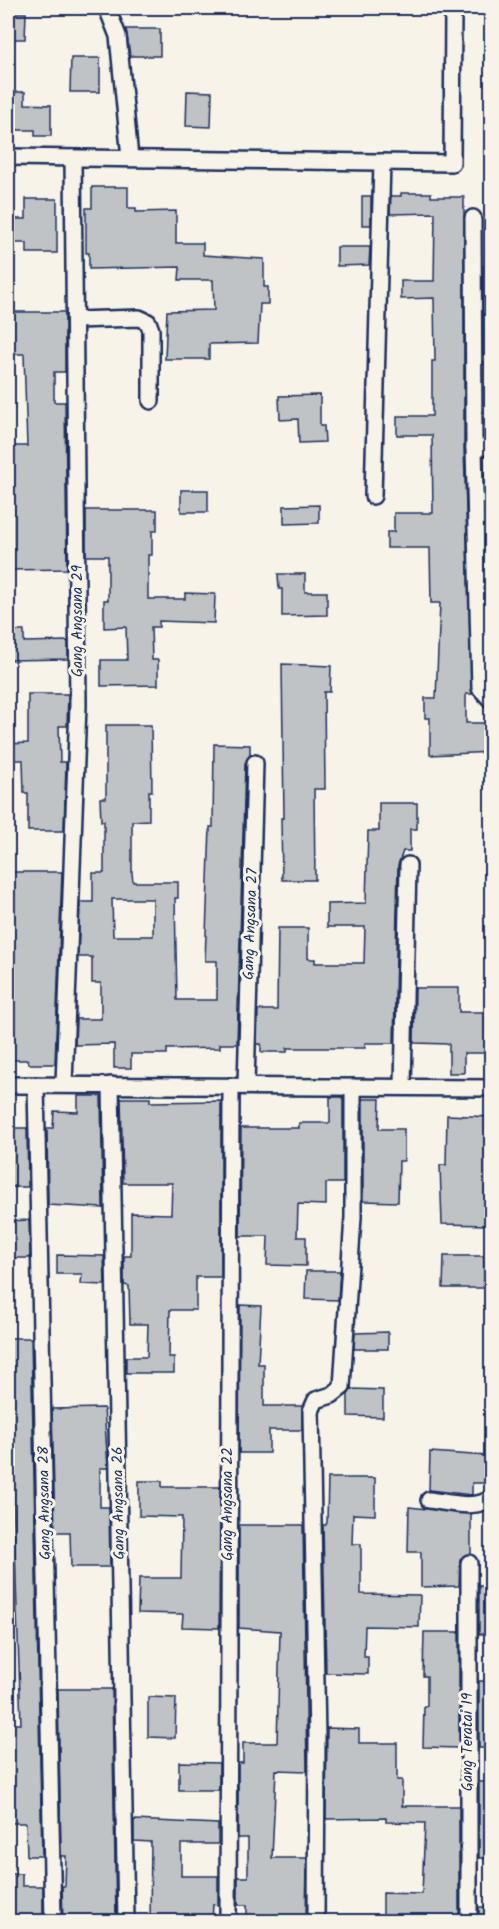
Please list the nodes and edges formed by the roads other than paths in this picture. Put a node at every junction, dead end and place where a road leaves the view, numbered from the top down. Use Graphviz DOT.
graph roads {
  1 [pos="107,8"];
  2 [pos="453,8"];
  3 [pos="8,157"];
  4 [pos="73,158"];
  5 [pos="130,158"];
  6 [pos="382,162"];
  7 [pos="473,218"];
  8 [pos="75,320"];
  9 [pos="151,401"];
  10 [pos="492,446"];
  11 [pos="474,448"];
  12 [pos="374,496"];
  13 [pos="492,701"];
  14 [pos="255,763"];
  15 [pos="408,865"];
  16 [pos="8,1084"];
  17 [pos="64,1084"];
  18 [pos="36,1085"];
  19 [pos="111,1085"];
  20 [pos="246,1085"];
  21 [pos="403,1085"];
  22 [pos="231,1086"];
  23 [pos="353,1087"];
  24 [pos="492,1088"];
  25 [pos="492,1497"];
  26 [pos="429,1500"];
  27 [pos="469,1563"];
  28 [pos="53,1922"];
  29 [pos="126,1922"];
  30 [pos="228,1922"];
  31 [pos="316,1922"];
  32 [pos="469,1922"];
  1 -- 5 [label="street"];
  2 -- 6 [label="street"];
  3 -- 4 [label="street"];
  4 -- 5 [label="street"];
  4 -- 8 [label="street, Gang Angsana 29"];
  5 -- 6 [label="street"];
  6 -- 12 [label="street"];
  7 -- 11 [label="street"];
  8 -- 9 [label="street"];
  8 -- 17 [label="street, Gang Angsana 29"];
  10 -- 11 [label="street"];
  11 -- 13 [label="street"];
  14 -- 20 [label="street, Gang Angsana 27"];
  15 -- 21 [label="street"];
  16 -- 18 [label="street"];
  17 -- 18 [label="street"];
  17 -- 19 [label="street"];
  18 -- 28 [label="street, Gang Angsana 28"];
  19 -- 22 [label="street"];
  19 -- 29 [label="street, Gang Angsana 26"];
  20 -- 22 [label="street"];
  20 -- 23 [label="street"];
  21 -- 23 [label="street"];
  21 -- 24 [label="street"];
  22 -- 30 [label="street, Gang Angsana 22"];
  23 -- 31 [label="street"];
  25 -- 26 [label="street"];
  27 -- 32 [label="street, Gang Teratai 19"];
}
